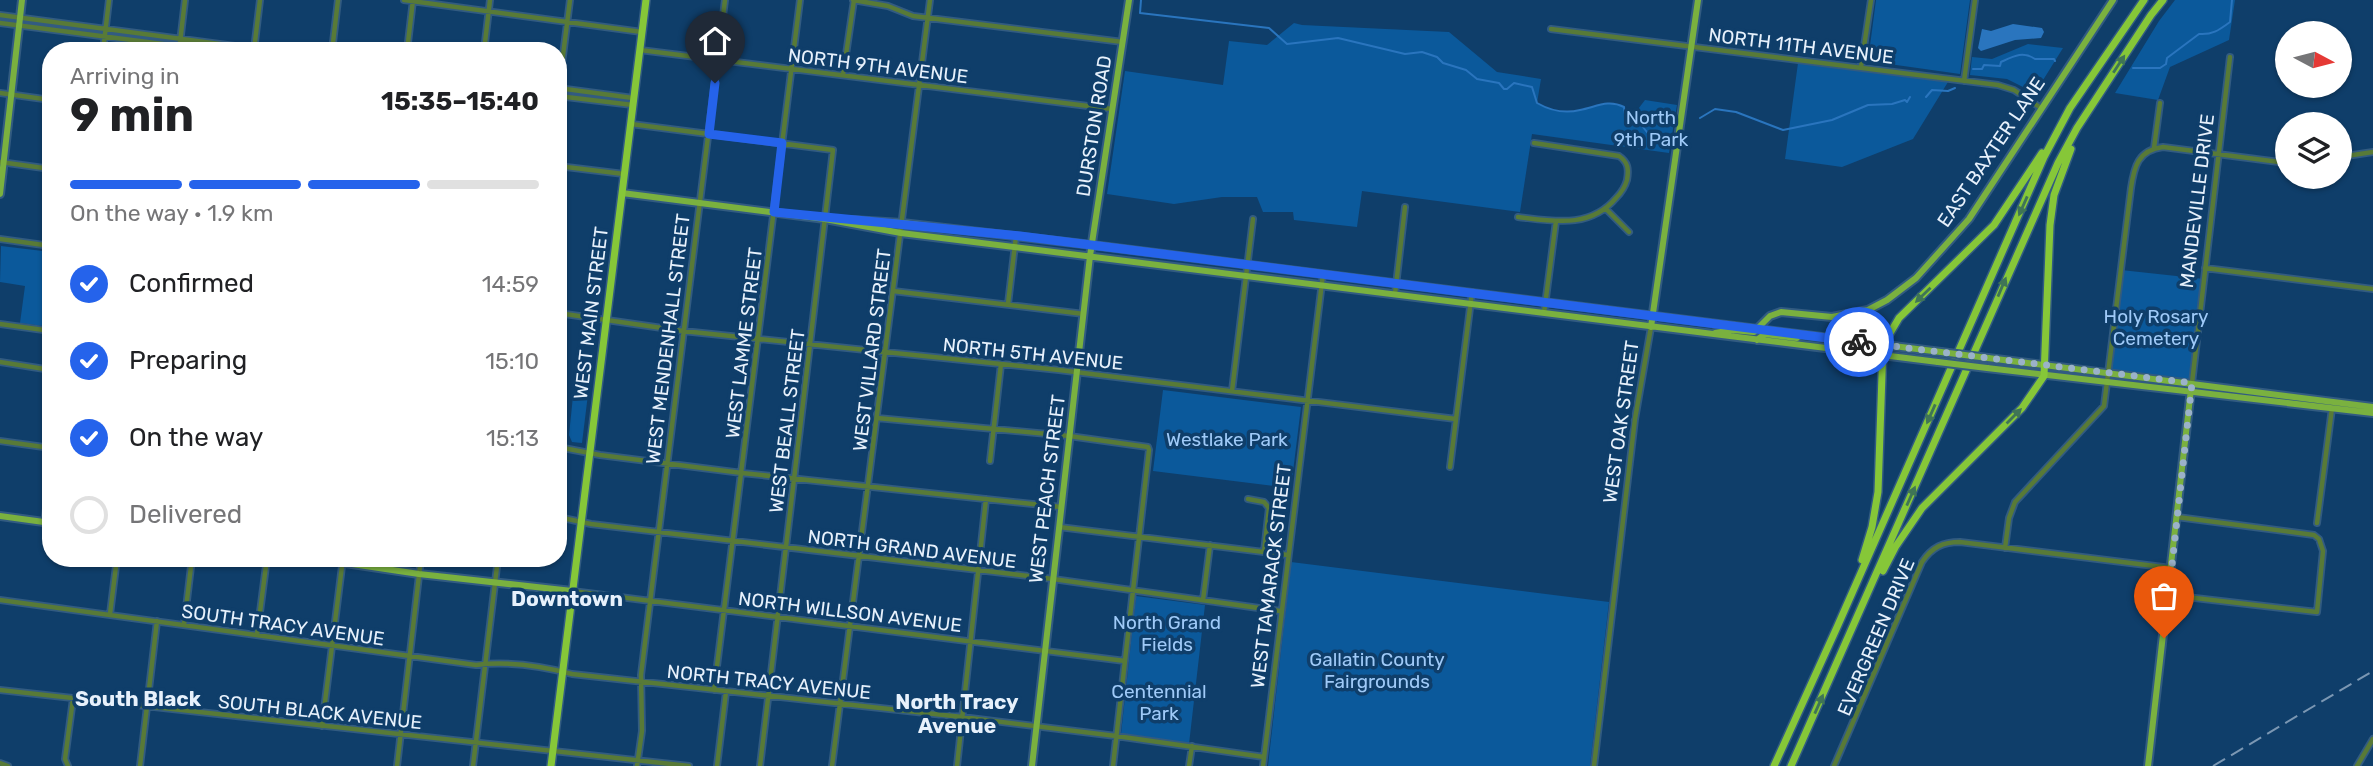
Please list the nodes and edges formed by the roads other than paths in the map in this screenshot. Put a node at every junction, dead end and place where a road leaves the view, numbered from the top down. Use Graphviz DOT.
graph roads {
  1 [pos="22,0"];
  2 [pos="109,0"];
  3 [pos="185,0"];
  4 [pos="260,0"];
  5 [pos="338,0"];
  6 [pos="404,0"];
  7 [pos="490,0"];
  8 [pos="570,0"];
  9 [pos="646,0"];
  10 [pos="725,0"];
  11 [pos="800,0"];
  12 [pos="854,0"];
  13 [pos="930,0"];
  14 [pos="1129,0"];
  15 [pos="1698,0"];
  16 [pos="1871,0"];
  17 [pos="1975,0"];
  18 [pos="2113,0"];
  19 [pos="2144,0"];
  20 [pos="2163,0"];
  21 [pos="413,1"];
  22 [pos="488,11"];
  23 [pos="0,15"];
  24 [pos="927,18"];
  25 [pos="20,22"];
  26 [pos="0,23"];
  27 [pos="568,23"];
  28 [pos="106,29"];
  29 [pos="1551,29"];
  30 [pos="642,32"];
  31 [pos="105,36"];
  32 [pos="104,42"];
  33 [pos="154,42"];
  34 [pos="165,42"];
  35 [pos="179,42"];
  36 [pos="255,42"];
  37 [pos="333,42"];
  38 [pos="408,42"];
  39 [pos="485,42"];
  40 [pos="565,42"];
  41 [pos="1122,42"];
  42 [pos="1691,46"];
  43 [pos="639,50"];
  44 [pos="2230,57"];
  45 [pos="718,59"];
  46 [pos="1861,67"];
  47 [pos="791,69"];
  48 [pos="843,75"];
  49 [pos="1964,80"];
  50 [pos="919,85"];
  51 [pos="567,90"];
  52 [pos="0,93"];
  53 [pos="2100,93"];
  54 [pos="12,94"];
  55 [pos="567,96"];
  56 [pos="42,99"];
  57 [pos="633,102"];
  58 [pos="2160,103"];
  59 [pos="2041,107"];
  60 [pos="2070,108"];
  61 [pos="1112,109"];
  62 [pos="630,124"];
  63 [pos="709,134"];
  64 [pos="782,143"];
  65 [pos="1534,143"];
  66 [pos="2154,148"];
  67 [pos="2373,152"];
  68 [pos="2218,154"];
  69 [pos="2352,155"];
  70 [pos="2275,161"];
  71 [pos="2,163"];
  72 [pos="567,167"];
  73 [pos="42,168"];
  74 [pos="624,174"];
  75 [pos="622,193"];
  76 [pos="0,194"];
  77 [pos="700,202"];
  78 [pos="1405,207"];
  79 [pos="1606,209"];
  80 [pos="774,212"];
  81 [pos="1518,217"];
  82 [pos="825,219"];
  83 [pos="1253,219"];
  84 [pos="1556,221"];
  85 [pos="902,223"];
  86 [pos="1629,232"];
  87 [pos="901,233"];
  88 [pos="1016,236"];
  89 [pos="0,239"];
  90 [pos="42,245"];
  91 [pos="1092,245"];
  92 [pos="1015,247"];
  93 [pos="1090,256"];
  94 [pos="1247,265"];
  95 [pos="2205,268"];
  96 [pos="1323,274"];
  97 [pos="1246,276"];
  98 [pos="1396,283"];
  99 [pos="1321,286"];
  100 [pos="2373,289"];
  101 [pos="893,291"];
  102 [pos="1472,292"];
  103 [pos="1395,294"];
  104 [pos="1546,301"];
  105 [pos="1470,303"];
  106 [pos="1008,304"];
  107 [pos="1544,313"];
  108 [pos="567,314"];
  109 [pos="1084,314"];
  110 [pos="1654,315"];
  111 [pos="606,320"];
  112 [pos="0,324"];
  113 [pos="1651,327"];
  114 [pos="1760,328"];
  115 [pos="42,330"];
  116 [pos="683,331"];
  117 [pos="1704,334"];
  118 [pos="1827,337"];
  119 [pos="758,340"];
  120 [pos="1757,340"];
  121 [pos="1883,345"];
  122 [pos="811,346"];
  123 [pos="886,353"];
  124 [pos="1881,355"];
  125 [pos="0,362"];
  126 [pos="1001,364"];
  127 [pos="2046,365"];
  128 [pos="42,369"];
  129 [pos="1077,372"];
  130 [pos="2109,372"];
  131 [pos="2044,376"];
  132 [pos="2108,382"];
  133 [pos="2191,387"];
  134 [pos="1232,391"];
  135 [pos="1307,401"];
  136 [pos="2373,407"];
  137 [pos="2332,408"];
  138 [pos="2373,413"];
  139 [pos="877,418"];
  140 [pos="1456,419"];
  141 [pos="993,430"];
  142 [pos="1069,436"];
  143 [pos="0,441"];
  144 [pos="42,447"];
  145 [pos="567,448"];
  146 [pos="589,452"];
  147 [pos="990,461"];
  148 [pos="667,464"];
  149 [pos="1450,467"];
  150 [pos="742,473"];
  151 [pos="794,479"];
  152 [pos="869,487"];
  153 [pos="986,499"];
  154 [pos="1248,499"];
  155 [pos="1061,507"];
  156 [pos="0,516"];
  157 [pos="2177,517"];
  158 [pos="567,519"];
  159 [pos="581,521"];
  160 [pos="42,522"];
  161 [pos="2317,523"];
  162 [pos="1059,527"];
  163 [pos="658,533"];
  164 [pos="1139,537"];
  165 [pos="733,542"];
  166 [pos="1210,545"];
  167 [pos="786,548"];
  168 [pos="2005,548"];
  169 [pos="1264,552"];
  170 [pos="1288,555"];
  171 [pos="860,556"];
  172 [pos="116,567"];
  173 [pos="191,567"];
  174 [pos="266,567"];
  175 [pos="342,567"];
  176 [pos="381,567"];
  177 [pos="420,567"];
  178 [pos="497,567"];
  179 [pos="2171,568"];
  180 [pos="978,570"];
  181 [pos="419,574"];
  182 [pos="1053,579"];
  183 [pos="495,583"];
  184 [pos="1133,590"];
  185 [pos="572,591"];
  186 [pos="2169,595"];
  187 [pos="0,600"];
  188 [pos="1203,600"];
  189 [pos="650,602"];
  190 [pos="723,610"];
  191 [pos="1280,611"];
  192 [pos="110,614"];
  193 [pos="779,617"];
  194 [pos="157,621"];
  195 [pos="1854,624"];
  196 [pos="184,625"];
  197 [pos="1838,625"];
  198 [pos="852,626"];
  199 [pos="257,635"];
  200 [pos="971,641"];
  201 [pos="332,646"];
  202 [pos="1044,651"];
  203 [pos="409,657"];
  204 [pos="1125,661"];
  205 [pos="484,664"];
  206 [pos="562,671"];
  207 [pos="642,682"];
  208 [pos="0,690"];
  209 [pos="714,690"];
  210 [pos="726,692"];
  211 [pos="770,697"];
  212 [pos="73,699"];
  213 [pos="842,704"];
  214 [pos="147,707"];
  215 [pos="962,717"];
  216 [pos="322,726"];
  217 [pos="1036,726"];
  218 [pos="400,734"];
  219 [pos="1116,736"];
  220 [pos="2373,740"];
  221 [pos="476,742"];
  222 [pos="1192,746"];
  223 [pos="553,752"];
  224 [pos="1264,757"];
  225 [pos="0,763"];
  226 [pos="637,763"];
  227 [pos="67,764"];
  228 [pos="8,766"];
  229 [pos="140,766"];
  230 [pos="397,766"];
  231 [pos="473,766"];
  232 [pos="551,766"];
  233 [pos="689,766"];
  234 [pos="717,766"];
  235 [pos="760,766"];
  236 [pos="832,766"];
  237 [pos="957,766"];
  238 [pos="1032,766"];
  239 [pos="1113,766"];
  240 [pos="1189,766"];
  241 [pos="1263,766"];
  242 [pos="1594,766"];
  243 [pos="1774,766"];
  244 [pos="1791,766"];
  245 [pos="1835,766"];
  246 [pos="2148,766"];
  247 [pos="2357,766"];
  1 -- 25 [label="main road"];
  2 -- 28 [label="street"];
  3 -- 35 [label="street"];
  4 -- 36 [label="street"];
  5 -- 37 [label="street"];
  6 -- 21 [label="street"];
  7 -- 22 [label="street"];
  8 -- 27 [label="street"];
  9 -- 30 [label="highway, WEST MAIN STREET"];
  10 -- 45 [label="street, WEST MENDENHALL STREET"];
  11 -- 47 [label="street, WEST LAMME STREET"];
  12 -- 24 [label="street"];
  12 -- 48 [label="street"];
  13 -- 24 [label="street, WEST VILLARD STREET"];
  14 -- 41 [label="main road, DURSTON ROAD"];
  15 -- 42 [label="main road, WEST OAK STREET"];
  16 -- 46 [label="street"];
  17 -- 49 [label="street"];
  18 -- 59 [label="main road, EAST BAXTER LANE"];
  19 -- 60 [label="highway"];
  53 -- 20 [label="highway, one-way"];
  21 -- 22 [label="street"];
  21 -- 38 [label="street"];
  22 -- 27 [label="street"];
  22 -- 39 [label="street"];
  23 -- 25 [label="street"];
  24 -- 41 [label="street"];
  24 -- 50 [label="street, WEST VILLARD STREET"];
  25 -- 26 [label="street"];
  25 -- 28 [label="street"];
  25 -- 31 [label="street"];
  25 -- 54 [label="main road"];
  27 -- 30 [label="street"];
  27 -- 40 [label="street"];
  28 -- 31 [label="street"];
  28 -- 34 [label="street"];
  29 -- 42 [label="street, NORTH 11TH AVENUE"];
  30 -- 43 [label="highway, WEST MAIN STREET"];
  31 -- 32 [label="street"];
  31 -- 33 [label="street"];
  41 -- 61 [label="main road, DURSTON ROAD"];
  42 -- 46 [label="street, NORTH 11TH AVENUE"];
  42 -- 110 [label="main road, WEST OAK STREET"];
  43 -- 45 [label="street, NORTH 9TH AVENUE"];
  43 -- 57 [label="highway, WEST MAIN STREET"];
  44 -- 68 [label="street, MANDEVILLE DRIVE"];
  45 -- 47 [label="street, NORTH 9TH AVENUE"];
  45 -- 63 [label="street, WEST MENDENHALL STREET"];
  46 -- 49 [label="street, NORTH 11TH AVENUE"];
  47 -- 48 [label="street, NORTH 9TH AVENUE"];
  47 -- 64 [label="street, WEST LAMME STREET"];
  48 -- 50 [label="street, NORTH 9TH AVENUE"];
  49 -- 59 [label="street, NORTH 11TH AVENUE"];
  50 -- 61 [label="street, NORTH 9TH AVENUE"];
  50 -- 85 [label="street, WEST VILLARD STREET"];
  51 -- 57 [label="street"];
  52 -- 54 [label="street"];
  53 -- 127 [label="highway"];
  195 -- 53 [label="highway, one-way"];
  54 -- 56 [label="street"];
  54 -- 71 [label="main road"];
  55 -- 57 [label="street"];
  57 -- 62 [label="highway, WEST MAIN STREET"];
  58 -- 66 [label="street"];
  59 -- 114 [label="main road, EAST BAXTER LANE"];
  60 -- 121 [label="highway, one-way"];
  60 -- 197 [label="highway, one-way"];
  61 -- 91 [label="main road, DURSTON ROAD"];
  62 -- 63 [label="street"];
  62 -- 74 [label="highway, WEST MAIN STREET"];
  63 -- 64 [label="street"];
  63 -- 77 [label="street, WEST MENDENHALL STREET"];
  64 -- 80 [label="street, WEST LAMME STREET"];
  64 -- 82 [label="street, WEST BEALL STREET"];
  65 -- 79 [label="street"];
  66 -- 68 [label="street"];
  66 -- 130 [label="street"];
  67 -- 69 [label="street"];
  68 -- 70 [label="street"];
  68 -- 95 [label="street, MANDEVILLE DRIVE"];
  71 -- 73 [label="street"];
  71 -- 76 [label="main road"];
  72 -- 74 [label="street"];
  74 -- 75 [label="highway, WEST MAIN STREET"];
  75 -- 77 [label="main road"];
  75 -- 111 [label="highway, WEST MAIN STREET"];
  77 -- 80 [label="main road"];
  77 -- 116 [label="street, WEST MENDENHALL STREET"];
  78 -- 98 [label="street"];
  79 -- 84 [label="street"];
  79 -- 86 [label="street"];
  80 -- 82 [label="main road"];
  80 -- 119 [label="street, WEST LAMME STREET"];
  81 -- 84 [label="street"];
  82 -- 85 [label="main road"];
  82 -- 87 [label="main road"];
  82 -- 122 [label="street, WEST BEALL STREET"];
  83 -- 94 [label="street"];
  84 -- 104 [label="street"];
  85 -- 87 [label="street, WEST VILLARD STREET"];
  85 -- 88 [label="main road"];
  87 -- 92 [label="main road"];
  87 -- 101 [label="street, WEST VILLARD STREET"];
  88 -- 91 [label="main road"];
  88 -- 92 [label="street"];
  89 -- 90 [label="street"];
  91 -- 93 [label="main road, DURSTON ROAD"];
  91 -- 94 [label="main road"];
  92 -- 93 [label="main road"];
  92 -- 106 [label="street"];
  93 -- 97 [label="main road"];
  93 -- 109 [label="main road, WEST PEACH STREET"];
  94 -- 96 [label="main road"];
  94 -- 97 [label="street"];
  95 -- 100 [label="street"];
  95 -- 133 [label="street, MANDEVILLE DRIVE"];
  96 -- 98 [label="main road"];
  96 -- 99 [label="street, WEST TAMARACK STREET"];
  97 -- 99 [label="main road"];
  97 -- 134 [label="street"];
  98 -- 102 [label="main road"];
  98 -- 103 [label="street"];
  99 -- 103 [label="main road"];
  99 -- 135 [label="street, WEST TAMARACK STREET"];
  101 -- 106 [label="street"];
  101 -- 123 [label="street, WEST VILLARD STREET"];
  102 -- 104 [label="main road"];
  102 -- 105 [label="street"];
  103 -- 105 [label="main road"];
  104 -- 107 [label="street"];
  104 -- 110 [label="main road"];
  105 -- 107 [label="main road"];
  105 -- 140 [label="street"];
  106 -- 109 [label="street"];
  107 -- 113 [label="main road"];
  108 -- 111 [label="street, NORTH 5TH AVENUE"];
  109 -- 129 [label="main road, WEST PEACH STREET"];
  110 -- 113 [label="main road, WEST OAK STREET"];
  110 -- 114 [label="main road"];
  111 -- 116 [label="street, NORTH 5TH AVENUE"];
  111 -- 146 [label="highway, WEST MAIN STREET"];
  112 -- 115 [label="street"];
  113 -- 117 [label="main road"];
  113 -- 242 [label="street, WEST OAK STREET"];
  114 -- 117 [label="main road"];
  114 -- 118 [label="main road"];
  116 -- 119 [label="street, NORTH 5TH AVENUE"];
  116 -- 148 [label="street, WEST MENDENHALL STREET"];
  117 -- 120 [label="main road"];
  118 -- 120 [label="main road"];
  118 -- 121 [label="main road"];
  119 -- 122 [label="street, NORTH 5TH AVENUE"];
  119 -- 150 [label="street, WEST LAMME STREET"];
  120 -- 124 [label="main road"];
  121 -- 124 [label="highway"];
  121 -- 127 [label="main road, bridge"];
  122 -- 123 [label="street, NORTH 5TH AVENUE"];
  122 -- 151 [label="street, WEST BEALL STREET"];
  123 -- 126 [label="street, NORTH 5TH AVENUE"];
  123 -- 139 [label="street, WEST VILLARD STREET"];
  124 -- 131 [label="main road, bridge"];
  124 -- 197 [label="highway"];
  125 -- 128 [label="street"];
  126 -- 129 [label="street, NORTH 5TH AVENUE"];
  126 -- 141 [label="street"];
  127 -- 130 [label="main road"];
  127 -- 131 [label="highway"];
  129 -- 134 [label="street, NORTH 5TH AVENUE"];
  129 -- 142 [label="main road, WEST PEACH STREET"];
  130 -- 132 [label="street"];
  130 -- 133 [label="main road"];
  131 -- 132 [label="main road"];
  195 -- 131 [label="highway, one-way"];
  132 -- 133 [label="main road"];
  132 -- 168 [label="street"];
  133 -- 136 [label="main road"];
  133 -- 137 [label="main road"];
  133 -- 157 [label="main road"];
  134 -- 135 [label="street, NORTH 5TH AVENUE"];
  135 -- 140 [label="street, NORTH 5TH AVENUE"];
  135 -- 170 [label="street, WEST TAMARACK STREET"];
  137 -- 138 [label="main road"];
  137 -- 161 [label="street"];
  139 -- 141 [label="street"];
  139 -- 152 [label="street, WEST VILLARD STREET"];
  140 -- 149 [label="street"];
  141 -- 142 [label="street"];
  141 -- 147 [label="street"];
  142 -- 155 [label="main road, WEST PEACH STREET"];
  142 -- 164 [label="street"];
  143 -- 144 [label="street"];
  145 -- 146 [label="street"];
  146 -- 148 [label="street"];
  146 -- 159 [label="highway, WEST MAIN STREET"];
  148 -- 150 [label="street"];
  148 -- 163 [label="street, WEST MENDENHALL STREET"];
  150 -- 151 [label="street"];
  150 -- 165 [label="street, WEST LAMME STREET"];
  151 -- 152 [label="street"];
  151 -- 167 [label="street, WEST BEALL STREET"];
  152 -- 153 [label="street"];
  152 -- 171 [label="street, WEST VILLARD STREET"];
  153 -- 155 [label="street"];
  153 -- 180 [label="street"];
  154 -- 169 [label="street"];
  155 -- 162 [label="main road, WEST PEACH STREET"];
  156 -- 160 [label="main road"];
  157 -- 179 [label="main road"];
  157 -- 186 [label="street"];
  158 -- 159 [label="street, NORTH GRAND AVENUE"];
  159 -- 163 [label="street, NORTH GRAND AVENUE"];
  159 -- 185 [label="highway, WEST MAIN STREET"];
  162 -- 164 [label="street"];
  162 -- 182 [label="main road, WEST PEACH STREET"];
  163 -- 165 [label="street, NORTH GRAND AVENUE"];
  163 -- 189 [label="street, WEST MENDENHALL STREET"];
  164 -- 166 [label="street"];
  164 -- 184 [label="street"];
  165 -- 167 [label="street, NORTH GRAND AVENUE"];
  165 -- 190 [label="street, WEST LAMME STREET"];
  166 -- 169 [label="street"];
  166 -- 188 [label="street"];
  167 -- 171 [label="street, NORTH GRAND AVENUE"];
  167 -- 193 [label="street, WEST BEALL STREET"];
  168 -- 179 [label="street, EVERGREEN DRIVE"];
  168 -- 245 [label="street, EVERGREEN DRIVE"];
  169 -- 170 [label="street"];
  170 -- 191 [label="street, WEST TAMARACK STREET"];
  171 -- 180 [label="street, NORTH GRAND AVENUE"];
  171 -- 198 [label="street, WEST VILLARD STREET"];
  172 -- 192 [label="street"];
  173 -- 196 [label="street"];
  174 -- 199 [label="street"];
  175 -- 201 [label="street"];
  176 -- 181 [label="main road"];
  177 -- 181 [label="street"];
  178 -- 183 [label="street"];
  179 -- 186 [label="main road"];
  180 -- 182 [label="street, NORTH GRAND AVENUE"];
  180 -- 200 [label="street"];
  181 -- 183 [label="main road"];
  181 -- 203 [label="street"];
  182 -- 184 [label="street, NORTH GRAND AVENUE"];
  182 -- 202 [label="main road, WEST PEACH STREET"];
  183 -- 185 [label="main road"];
  183 -- 205 [label="street"];
  184 -- 188 [label="street, NORTH GRAND AVENUE"];
  184 -- 204 [label="street"];
  185 -- 189 [label="street, NORTH WILLSON AVENUE"];
  185 -- 206 [label="highway, WEST MAIN STREET"];
  186 -- 246 [label="main road"];
  187 -- 192 [label="street, SOUTH TRACY AVENUE"];
  188 -- 191 [label="street, NORTH GRAND AVENUE"];
  189 -- 190 [label="street, NORTH WILLSON AVENUE"];
  189 -- 207 [label="street, WEST MENDENHALL STREET"];
  190 -- 193 [label="street, NORTH WILLSON AVENUE"];
  190 -- 209 [label="street, WEST LAMME STREET"];
  191 -- 224 [label="street, WEST TAMARACK STREET"];
  192 -- 194 [label="street, SOUTH TRACY AVENUE"];
  193 -- 198 [label="street, NORTH WILLSON AVENUE"];
  193 -- 211 [label="street, WEST BEALL STREET"];
  194 -- 196 [label="street, SOUTH TRACY AVENUE"];
  194 -- 214 [label="street"];
  244 -- 195 [label="highway, one-way"];
  196 -- 199 [label="street, SOUTH TRACY AVENUE"];
  197 -- 243 [label="highway"];
  198 -- 200 [label="street, NORTH WILLSON AVENUE"];
  198 -- 213 [label="street, WEST VILLARD STREET"];
  199 -- 201 [label="street, SOUTH TRACY AVENUE"];
  200 -- 202 [label="street, NORTH WILLSON AVENUE"];
  200 -- 215 [label="street"];
  201 -- 203 [label="street, SOUTH TRACY AVENUE"];
  201 -- 216 [label="street"];
  202 -- 204 [label="street, NORTH WILLSON AVENUE"];
  202 -- 217 [label="main road, WEST PEACH STREET"];
  203 -- 205 [label="street, SOUTH TRACY AVENUE"];
  203 -- 218 [label="street"];
  204 -- 219 [label="street"];
  205 -- 206 [label="street, SOUTH TRACY AVENUE"];
  205 -- 221 [label="street"];
  206 -- 207 [label="street, NORTH TRACY AVENUE"];
  206 -- 223 [label="highway, WEST MAIN STREET"];
  207 -- 209 [label="street, NORTH TRACY AVENUE"];
  207 -- 226 [label="street, WEST MENDENHALL STREET"];
  208 -- 212 [label="street, SOUTH BLACK AVENUE"];
  209 -- 210 [label="street, NORTH TRACY AVENUE"];
  210 -- 211 [label="street, NORTH TRACY AVENUE"];
  210 -- 234 [label="street"];
  211 -- 213 [label="street, NORTH TRACY AVENUE"];
  211 -- 235 [label="street, WEST BEALL STREET"];
  212 -- 214 [label="street, SOUTH BLACK AVENUE"];
  212 -- 227 [label="street"];
  213 -- 215 [label="street, NORTH TRACY AVENUE"];
  213 -- 236 [label="street, WEST VILLARD STREET"];
  214 -- 216 [label="street, SOUTH BLACK AVENUE"];
  214 -- 229 [label="street"];
  215 -- 217 [label="street, NORTH TRACY AVENUE"];
  215 -- 237 [label="street"];
  216 -- 218 [label="street, SOUTH BLACK AVENUE"];
  217 -- 219 [label="street, NORTH TRACY AVENUE"];
  217 -- 238 [label="main road, WEST PEACH STREET"];
  218 -- 221 [label="street, SOUTH BLACK AVENUE"];
  218 -- 230 [label="street"];
  219 -- 222 [label="street, NORTH TRACY AVENUE"];
  219 -- 239 [label="street"];
  220 -- 247 [label="street"];
  221 -- 223 [label="street, SOUTH BLACK AVENUE"];
  221 -- 231 [label="street"];
  222 -- 224 [label="street, NORTH TRACY AVENUE"];
  222 -- 240 [label="street"];
  223 -- 226 [label="street, SOUTH BLACK AVENUE"];
  223 -- 232 [label="highway, WEST MAIN STREET"];
  224 -- 241 [label="street, WEST TAMARACK STREET"];
  225 -- 228 [label="street"];
  226 -- 233 [label="street, SOUTH BLACK AVENUE"];
}
